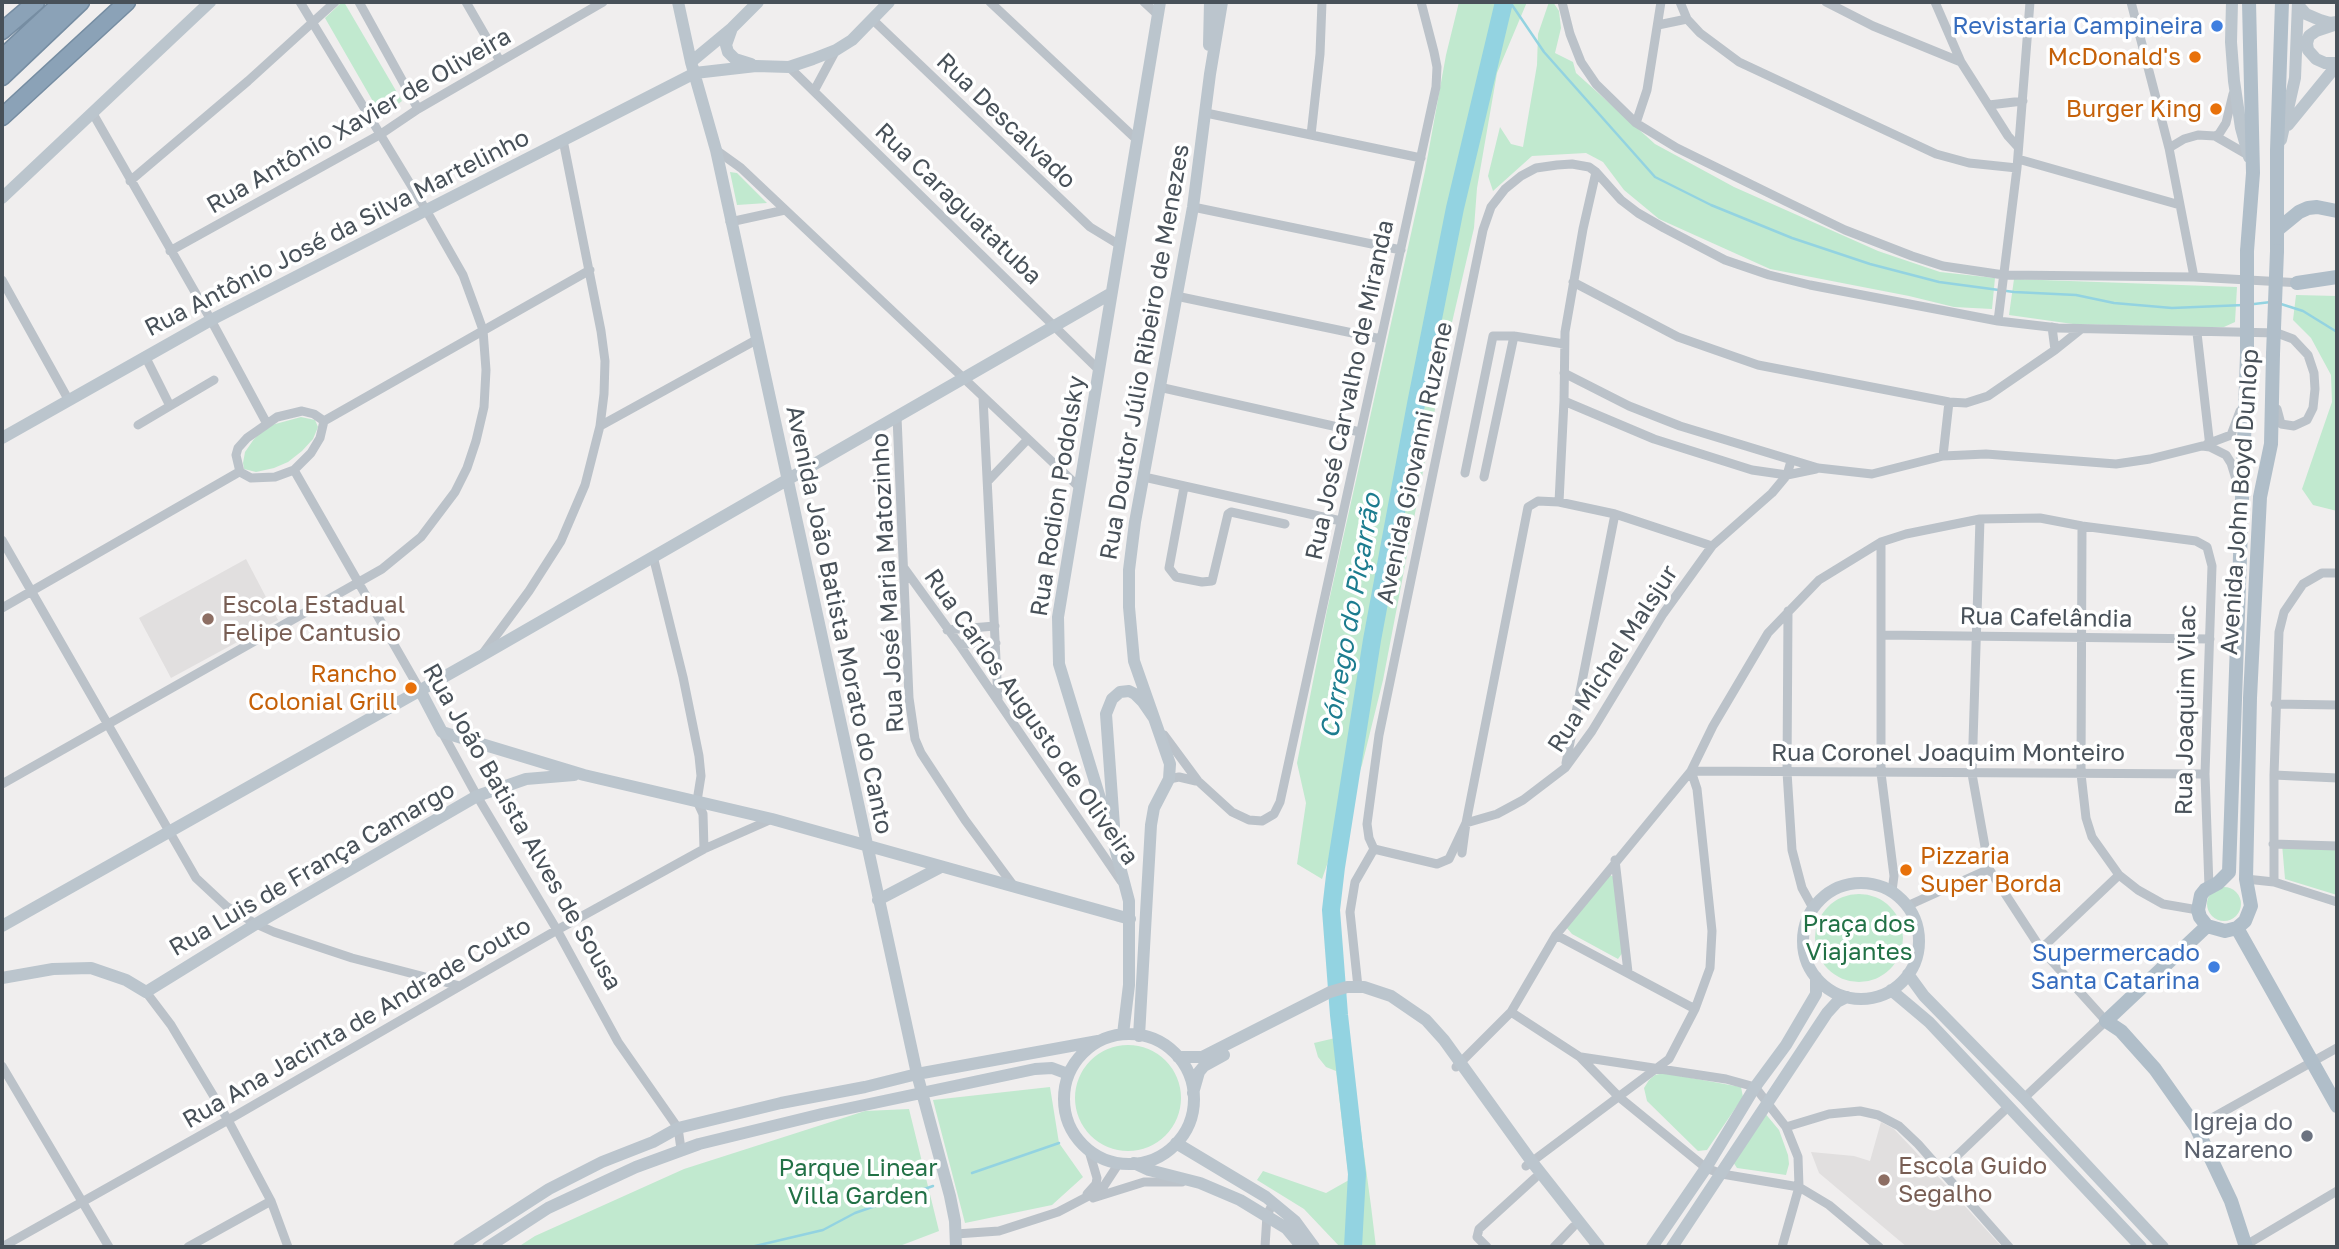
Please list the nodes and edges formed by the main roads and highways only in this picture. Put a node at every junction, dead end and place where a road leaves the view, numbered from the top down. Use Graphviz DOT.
graph roads {
  1 [pos="18,2"];
  2 [pos="36,2"];
  3 [pos="62,2"];
  4 [pos="81,2"];
  5 [pos="127,2"];
  6 [pos="2249,2"];
  7 [pos="2282,2"];
  8 [pos="2,18"];
  9 [pos="2,31"];
  10 [pos="2,58"];
  11 [pos="2,77"];
  12 [pos="2,117"];
  13 [pos="2337,211"];
  14 [pos="2277,230"];
  15 [pos="2337,276"];
  16 [pos="2297,283"];
  17 [pos="2207,926"];
  18 [pos="2237,928"];
  19 [pos="2337,1106"];
  20 [pos="2246,1246"];
  1 -- 8 [label="highway"];
  2 -- 9 [label="highway"];
  3 -- 10 [label="highway"];
  4 -- 11 [label="highway"];
  5 -- 12 [label="highway"];
  6 -- 17 [label="main road, Avenida John Boyd Dunlop, bridge"];
  7 -- 14 [label="main road, Avenida John Boyd Dunlop"];
  13 -- 14 [label="main road"];
  14 -- 18 [label="main road, Avenida John Boyd Dunlop, bridge"];
  15 -- 16 [label="main road"];
  17 -- 18 [label="main road"];
  17 -- 20 [label="main road"];
  18 -- 19 [label="main road"];
}
